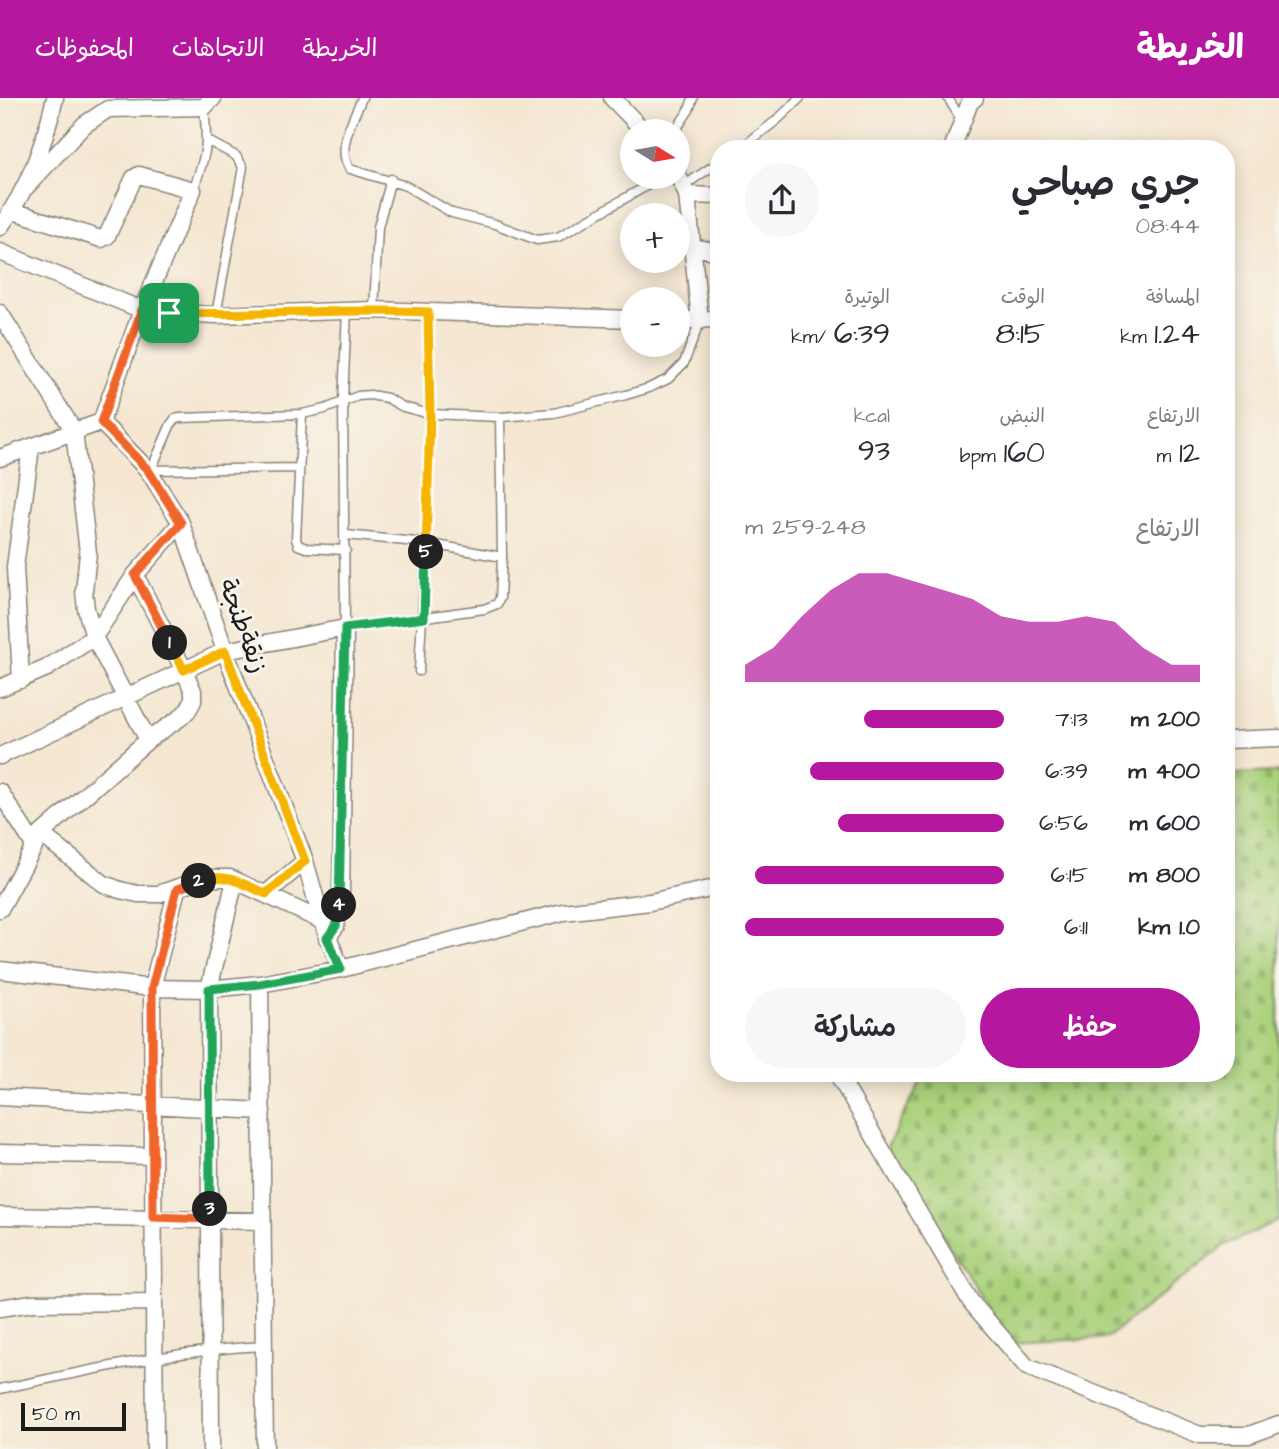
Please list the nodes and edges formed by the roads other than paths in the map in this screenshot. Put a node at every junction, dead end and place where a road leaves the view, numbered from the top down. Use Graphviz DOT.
graph roads {
  1 [pos="55,98"];
  2 [pos="362,98"];
  3 [pos="612,98"];
  4 [pos="693,98"];
  5 [pos="800,98"];
  6 [pos="947,98"];
  7 [pos="975,98"];
  8 [pos="208,102"];
  9 [pos="632,119"];
  10 [pos="683,119"];
  11 [pos="962,121"];
  12 [pos="84,125"];
  13 [pos="47,132"];
  14 [pos="752,140"];
  15 [pos="956,140"];
  16 [pos="208,141"];
  17 [pos="710,168"];
  18 [pos="391,179"];
  19 [pos="690,180"];
  20 [pos="690,186"];
  21 [pos="25,188"];
  22 [pos="641,189"];
  23 [pos="684,189"];
  24 [pos="193,190"];
  25 [pos="710,193"];
  26 [pos="13,211"];
  27 [pos="0,227"];
  28 [pos="692,247"];
  29 [pos="710,250"];
  30 [pos="0,252"];
  31 [pos="142,310"];
  32 [pos="347,310"];
  33 [pos="374,310"];
  34 [pos="428,312"];
  35 [pos="0,313"];
  36 [pos="216,315"];
  37 [pos="620,319"];
  38 [pos="710,320"];
  39 [pos="690,321"];
  40 [pos="700,321"];
  41 [pos="343,400"];
  42 [pos="302,414"];
  43 [pos="430,414"];
  44 [pos="500,416"];
  45 [pos="101,422"];
  46 [pos="74,431"];
  47 [pos="31,447"];
  48 [pos="0,458"];
  49 [pos="298,468"];
  50 [pos="150,470"];
  51 [pos="181,523"];
  52 [pos="346,535"];
  53 [pos="426,543"];
  54 [pos="346,550"];
  55 [pos="502,557"];
  56 [pos="135,575"];
  57 [pos="424,618"];
  58 [pos="345,628"];
  59 [pos="94,637"];
  60 [pos="225,651"];
  61 [pos="184,670"];
  62 [pos="419,671"];
  63 [pos="21,680"];
  64 [pos="0,688"];
  65 [pos="125,698"];
  66 [pos="1279,738"];
  67 [pos="148,740"];
  68 [pos="1235,740"];
  69 [pos="0,756"];
  70 [pos="0,792"];
  71 [pos="37,839"];
  72 [pos="305,861"];
  73 [pos="234,880"];
  74 [pos="177,889"];
  75 [pos="710,893"];
  76 [pos="266,894"];
  77 [pos="0,909"];
  78 [pos="322,921"];
  79 [pos="327,938"];
  80 [pos="341,969"];
  81 [pos="0,970"];
  82 [pos="260,984"];
  83 [pos="152,988"];
  84 [pos="209,989"];
  85 [pos="842,1082"];
  86 [pos="0,1097"];
  87 [pos="153,1105"];
  88 [pos="210,1108"];
  89 [pos="262,1111"];
  90 [pos="0,1153"];
  91 [pos="153,1156"];
  92 [pos="0,1216"];
  93 [pos="153,1217"];
  94 [pos="210,1219"];
  95 [pos="262,1221"];
  96 [pos="154,1302"];
  97 [pos="0,1308"];
  98 [pos="264,1346"];
  99 [pos="211,1348"];
  100 [pos="155,1357"];
  101 [pos="0,1389"];
  102 [pos="1279,1424"];
  103 [pos="155,1449"];
  104 [pos="211,1449"];
  105 [pos="265,1449"];
  1 -- 13 [label="street"];
  2 -- 18 [label="lane"];
  3 -- 9 [label="street"];
  4 -- 10 [label="lane"];
  5 -- 14 [label="lane"];
  6 -- 11 [label="lane"];
  7 -- 11 [label="street"];
  8 -- 12 [label="street"];
  8 -- 16 [label="lane"];
  11 -- 15 [label="street"];
  12 -- 13 [label="street"];
  12 -- 21 [label="street"];
  13 -- 21 [label="street"];
  16 -- 24 [label="lane"];
  16 -- 36 [label="lane"];
  17 -- 19 [label="lane"];
  18 -- 22 [label="lane"];
  18 -- 33 [label="lane"];
  20 -- 25 [label="street"];
  21 -- 26 [label="street"];
  23 -- 28 [label="street"];
  24 -- 26 [label="street"];
  24 -- 31 [label="street"];
  26 -- 27 [label="street"];
  28 -- 29 [label="street"];
  28 -- 40 [label="street"];
  30 -- 31 [label="street"];
  31 -- 36 [label="street"];
  31 -- 45 [label="street"];
  32 -- 33 [label="street"];
  32 -- 36 [label="street"];
  32 -- 41 [label="lane"];
  33 -- 34 [label="street"];
  34 -- 37 [label="street"];
  34 -- 43 [label="lane"];
  35 -- 46 [label="street"];
  38 -- 40 [label="street"];
  39 -- 40 [label="street"];
  40 -- 44 [label="lane"];
  41 -- 42 [label="lane"];
  41 -- 43 [label="lane"];
  41 -- 52 [label="lane"];
  42 -- 49 [label="lane"];
  42 -- 50 [label="lane"];
  43 -- 44 [label="lane"];
  43 -- 53 [label="lane"];
  44 -- 55 [label="lane"];
  45 -- 46 [label="street"];
  45 -- 50 [label="street, زنقةطنجة"];
  46 -- 47 [label="street"];
  46 -- 59 [label="street"];
  47 -- 48 [label="street"];
  47 -- 63 [label="street"];
  49 -- 50 [label="lane"];
  49 -- 54 [label="lane"];
  50 -- 51 [label="street, زنقةطنجة"];
  51 -- 56 [label="street"];
  51 -- 60 [label="street, زنقةطنجة"];
  52 -- 53 [label="lane"];
  52 -- 54 [label="lane"];
  53 -- 55 [label="lane"];
  53 -- 57 [label="lane"];
  54 -- 58 [label="lane"];
  55 -- 57 [label="lane"];
  56 -- 59 [label="street"];
  56 -- 61 [label="street"];
  57 -- 58 [label="lane"];
  57 -- 62 [label="lane"];
  58 -- 60 [label="street"];
  58 -- 79 [label="street"];
  59 -- 63 [label="street"];
  59 -- 65 [label="street"];
  60 -- 61 [label="street"];
  60 -- 72 [label="street, زنقةطنجة"];
  61 -- 65 [label="street"];
  61 -- 67 [label="street"];
  63 -- 64 [label="street"];
  65 -- 67 [label="street"];
  65 -- 69 [label="street"];
  66 -- 68 [label="street"];
  67 -- 71 [label="street"];
  70 -- 71 [label="street"];
  71 -- 74 [label="street"];
  71 -- 77 [label="street"];
  72 -- 76 [label="street"];
  72 -- 78 [label="street, زنقةطنجة"];
  73 -- 74 [label="street"];
  73 -- 76 [label="street"];
  73 -- 84 [label="street"];
  74 -- 83 [label="street"];
  75 -- 80 [label="street"];
  76 -- 78 [label="street"];
  78 -- 79 [label="street, زنقةطنجة"];
  79 -- 80 [label="street, زنقةطنجة"];
  80 -- 82 [label="street"];
  81 -- 83 [label="street"];
  82 -- 84 [label="street"];
  82 -- 89 [label="street"];
  83 -- 84 [label="street"];
  83 -- 87 [label="street"];
  84 -- 88 [label="street"];
  85 -- 102 [label="street"];
  86 -- 87 [label="street"];
  87 -- 88 [label="street"];
  87 -- 91 [label="street"];
  88 -- 89 [label="street"];
  88 -- 94 [label="street"];
  89 -- 95 [label="street"];
  90 -- 91 [label="street"];
  91 -- 93 [label="street"];
  92 -- 93 [label="street"];
  93 -- 94 [label="street"];
  93 -- 96 [label="street"];
  94 -- 95 [label="street"];
  94 -- 99 [label="street"];
  95 -- 98 [label="street"];
  96 -- 97 [label="street"];
  96 -- 100 [label="street"];
  98 -- 99 [label="lane"];
  98 -- 105 [label="street"];
  99 -- 100 [label="lane"];
  99 -- 104 [label="street"];
  100 -- 101 [label="lane"];
  100 -- 103 [label="street"];
}
